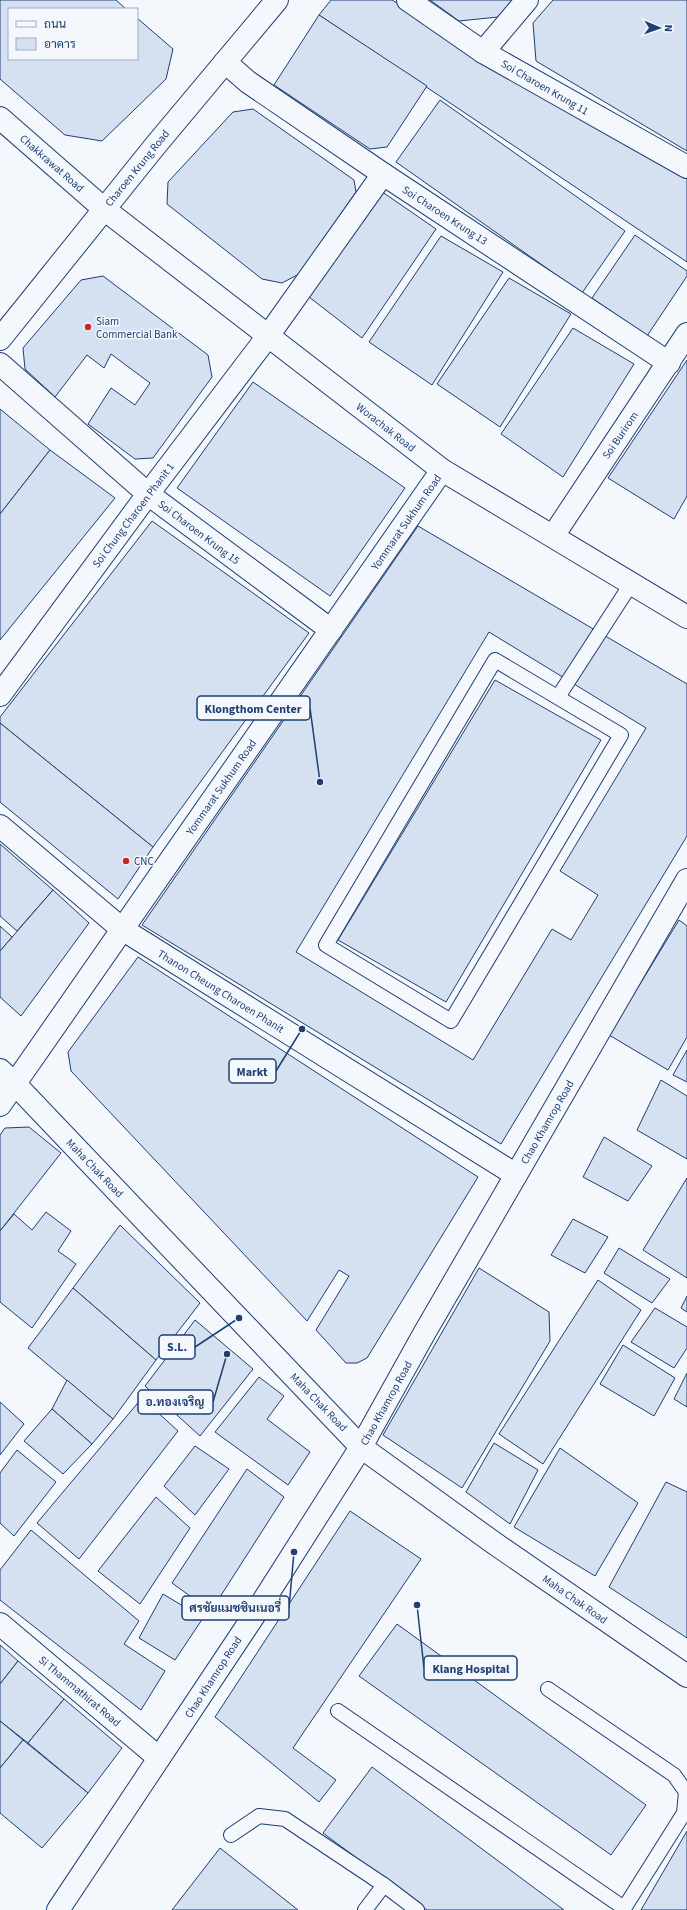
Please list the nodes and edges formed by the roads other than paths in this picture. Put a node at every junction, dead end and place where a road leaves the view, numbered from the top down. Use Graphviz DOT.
graph roads {
  1 [pos="277,0"];
  2 [pos="408,0"];
  3 [pos="527,0"];
  4 [pos="484,52"];
  5 [pos="225,62"];
  6 [pos="0,118"];
  7 [pos="687,167"];
  8 [pos="383,174"];
  9 [pos="104,209"];
  10 [pos="687,334"];
  11 [pos="268,336"];
  12 [pos="0,339"];
  13 [pos="668,363"];
  14 [pos="0,364"];
  15 [pos="442,470"];
  16 [pos="148,494"];
  17 [pos="553,536"];
  18 [pos="631,584"];
  19 [pos="687,617"];
  20 [pos="331,630"];
  21 [pos="0,695"];
  22 [pos="558,697"];
  23 [pos="0,826"];
  24 [pos="687,880"];
  25 [pos="122,929"];
  26 [pos="8,1077"];
  27 [pos="0,1105"];
  28 [pos="516,1175"];
  29 [pos="362,1447"];
  30 [pos="0,1624"];
  31 [pos="687,1676"];
  32 [pos="548,1689"];
  33 [pos="338,1712"];
  34 [pos="159,1758"];
  35 [pos="231,1835"];
  36 [pos="384,1885"];
  37 [pos="624,1909"];
  38 [pos="58,1910"];
  39 [pos="366,1910"];
  40 [pos="416,1910"];
  1 -- 5 [label="street, Charoen Krung Road"];
  2 -- 4 [label="street, Soi Charoen Krung 11"];
  3 -- 4 [label="street"];
  4 -- 7 [label="street, Soi Charoen Krung 11"];
  5 -- 8 [label="street, Soi Charoen Krung 13"];
  5 -- 9 [label="street, Charoen Krung Road"];
  6 -- 9 [label="street, Chakkrawat Road"];
  8 -- 11 [label="street, Soi Chung Charoen Phanit 1"];
  8 -- 13 [label="street, Soi Charoen Krung 13"];
  9 -- 11 [label="street, Worachak Road"];
  9 -- 12 [label="street, Charoen Krung Road"];
  10 -- 13 [label="street, Soi Burirom"];
  11 -- 15 [label="street, Worachak Road"];
  11 -- 16 [label="street, Soi Chung Charoen Phanit 1"];
  13 -- 17 [label="street, Soi Burirom"];
  14 -- 16 [label="street, Soi Charoen Krung 15"];
  15 -- 17 [label="street, Worachak Road"];
  15 -- 20 [label="street, Yommarat Sukhum Road"];
  16 -- 20 [label="street, Soi Charoen Krung 15"];
  16 -- 21 [label="street, Soi Chung Charoen Phanit 1"];
  17 -- 18 [label="street, Worachak Road"];
  18 -- 19 [label="street, Worachak Road"];
  18 -- 22 [label="lane"];
  20 -- 25 [label="street, Yommarat Sukhum Road"];
  22 -- 22 [label="lane"];
  23 -- 25 [label="street, Thanon Cheung Charoen Phanit"];
  24 -- 28 [label="street, Chao Khamrop Road"];
  25 -- 26 [label="street, Yommarat Sukhum Road"];
  25 -- 28 [label="street, Thanon Cheung Charoen Phanit"];
  26 -- 27 [label="street, Yommarat Sukhum Road"];
  26 -- 29 [label="street, Maha Chak Road"];
  28 -- 29 [label="street, Chao Khamrop Road"];
  29 -- 31 [label="street, Maha Chak Road"];
  29 -- 34 [label="street, Chao Khamrop Road"];
  30 -- 34 [label="street, Si Thammathirat Road"];
  32 -- 37 [label="lane"];
  33 -- 37 [label="lane"];
  34 -- 38 [label="street, Chao Khamrop Road"];
  35 -- 36 [label="lane"];
  36 -- 39 [label="lane"];
  36 -- 40 [label="lane"];
}
